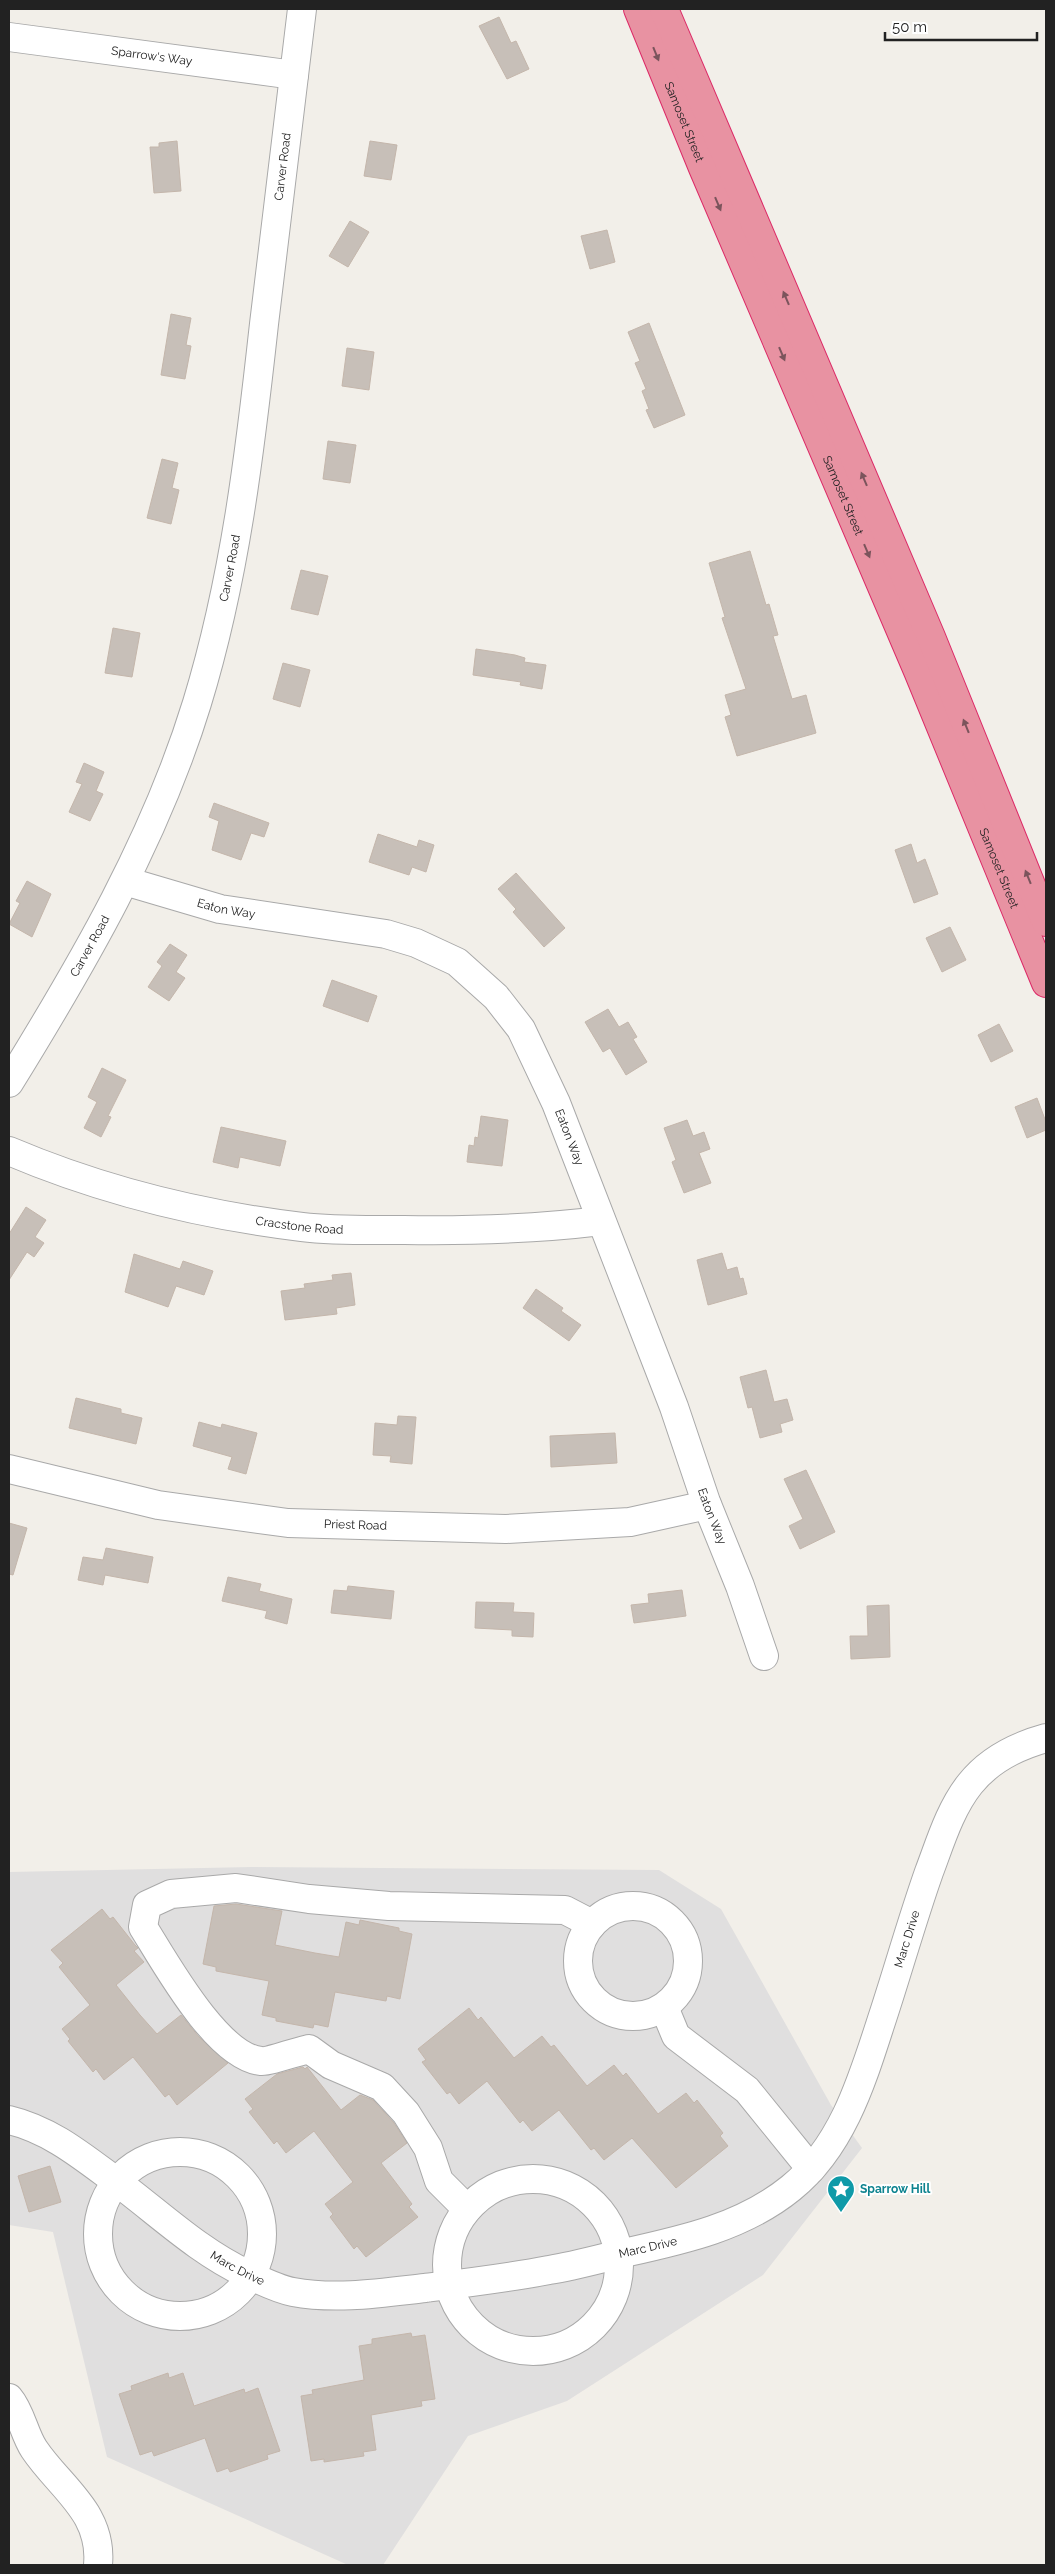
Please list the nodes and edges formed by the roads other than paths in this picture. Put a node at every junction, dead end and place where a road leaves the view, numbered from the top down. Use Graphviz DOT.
graph roads {
  1 [pos="302,9"];
  2 [pos="638,9"];
  3 [pos="664,9"];
  4 [pos="9,37"];
  5 [pos="294,75"];
  6 [pos="125,881"];
  7 [pos="1046,922"];
  8 [pos="1046,983"];
  9 [pos="9,1083"];
  10 [pos="9,1152"];
  11 [pos="601,1221"];
  12 [pos="9,1469"];
  13 [pos="707,1504"];
  14 [pos="764,1656"];
  15 [pos="1046,1738"];
  16 [pos="592,1924"];
  17 [pos="664,2007"];
  18 [pos="9,2120"];
  19 [pos="811,2169"];
  20 [pos="117,2182"];
  21 [pos="467,2208"];
  22 [pos="619,2254"];
  23 [pos="251,2276"];
  24 [pos="448,2285"];
  25 [pos="9,2398"];
  26 [pos="98,2565"];
  1 -- 5 [label="street, Carver Road"];
  2 -- 8 [label="highway, Samoset Street, one-way"];
  7 -- 3 [label="highway, Samoset Street, one-way"];
  4 -- 5 [label="street, Sparrow's Way"];
  5 -- 6 [label="street, Carver Road"];
  6 -- 9 [label="street, Carver Road"];
  6 -- 11 [label="street, Eaton Way"];
  10 -- 11 [label="street, Cracstone Road"];
  11 -- 13 [label="street, Eaton Way"];
  12 -- 13 [label="street, Priest Road"];
  13 -- 14 [label="street, Eaton Way"];
  15 -- 19 [label="street, Marc Drive"];
  16 -- 17 [label="street"];
  16 -- 17 [label="street"];
  16 -- 21 [label="street"];
  17 -- 19 [label="street"];
  18 -- 20 [label="street, Marc Drive"];
  19 -- 22 [label="street, Marc Drive"];
  20 -- 23 [label="street, Marc Drive"];
  20 -- 23 [label="street"];
  20 -- 23 [label="street"];
  21 -- 22 [label="street"];
  21 -- 24 [label="street"];
  22 -- 24 [label="street, Marc Drive"];
  22 -- 24 [label="street"];
  23 -- 24 [label="street, Marc Drive"];
  25 -- 26 [label="street"];
}
